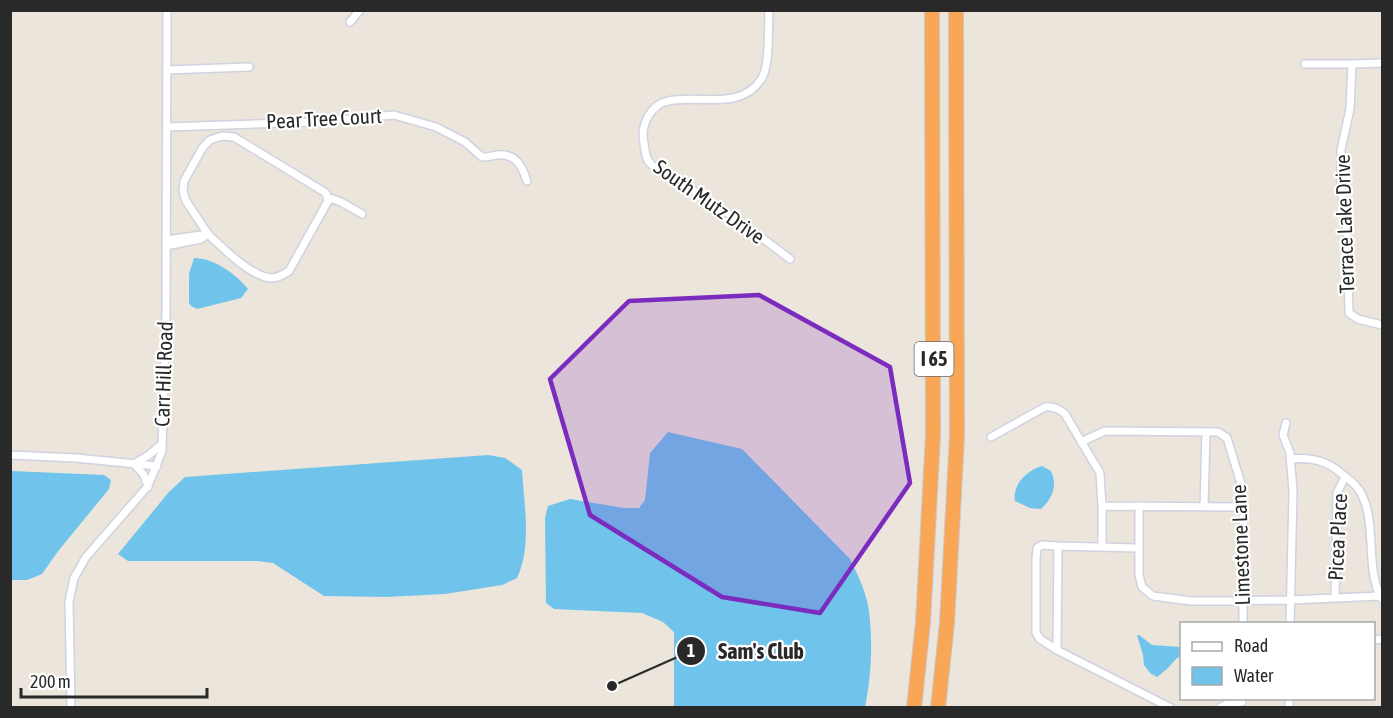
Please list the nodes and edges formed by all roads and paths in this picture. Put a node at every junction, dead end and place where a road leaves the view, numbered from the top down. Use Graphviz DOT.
graph roads {
  1 [pos="166,10"];
  2 [pos="360,10"];
  3 [pos="769,10"];
  4 [pos="932,10"];
  5 [pos="956,10"];
  6 [pos="350,22"];
  7 [pos="1383,63"];
  8 [pos="1305,64"];
  9 [pos="1352,64"];
  10 [pos="249,67"];
  11 [pos="167,70"];
  12 [pos="167,127"];
  13 [pos="527,181"];
  14 [pos="327,197"];
  15 [pos="362,214"];
  16 [pos="208,234"];
  17 [pos="166,243"];
  18 [pos="790,259"];
  19 [pos="1383,325"];
  20 [pos="1286,423"];
  21 [pos="1206,432"];
  22 [pos="992,437"];
  23 [pos="1081,442"];
  24 [pos="162,444"];
  25 [pos="10,454"];
  26 [pos="1290,459"];
  27 [pos="134,464"];
  28 [pos="158,466"];
  29 [pos="1345,477"];
  30 [pos="148,487"];
  31 [pos="1102,506"];
  32 [pos="1139,506"];
  33 [pos="1204,507"];
  34 [pos="1243,507"];
  35 [pos="1058,546"];
  36 [pos="1102,547"];
  37 [pos="1138,548"];
  38 [pos="1382,597"];
  39 [pos="1335,598"];
  40 [pos="1243,600"];
  41 [pos="1291,600"];
  42 [pos="1243,622"];
  43 [pos="1290,622"];
  44 [pos="1057,650"];
  45 [pos="1242,703"];
  46 [pos="71,708"];
  47 [pos="914,708"];
  48 [pos="938,708"];
  49 [pos="1171,708"];
  50 [pos="1219,708"];
  1 -- 11 [label="street, Carr Hill Road"];
  2 -- 6 [label="street"];
  3 -- 18 [label="street, South Mutz Drive"];
  4 -- 47 [label="highway, I 65"];
  5 -- 48 [label="highway, I 65"];
  7 -- 9 [label="street"];
  8 -- 9 [label="street"];
  9 -- 19 [label="street, Terrace Lake Drive"];
  10 -- 11 [label="street"];
  11 -- 12 [label="street, Carr Hill Road"];
  12 -- 13 [label="street, Pear Tree Court"];
  12 -- 17 [label="street, Carr Hill Road"];
  14 -- 15 [label="street"];
  14 -- 16 [label="street"];
  14 -- 16 [label="street"];
  16 -- 17 [label="street"];
  17 -- 24 [label="street, Carr Hill Road"];
  20 -- 26 [label="street"];
  21 -- 23 [label="street, Limestone Lane"];
  21 -- 33 [label="street"];
  21 -- 34 [label="street, Limestone Lane"];
  22 -- 23 [label="street"];
  23 -- 31 [label="street"];
  24 -- 27 [label="street"];
  24 -- 28 [label="street, Carr Hill Road"];
  25 -- 27 [label="street"];
  26 -- 29 [label="street"];
  26 -- 41 [label="street"];
  27 -- 28 [label="street"];
  27 -- 30 [label="street"];
  28 -- 30 [label="street, Carr Hill Road"];
  29 -- 38 [label="street"];
  29 -- 39 [label="street, Picea Place"];
  30 -- 46 [label="street, Carr Hill Road"];
  31 -- 32 [label="street"];
  31 -- 36 [label="street"];
  32 -- 33 [label="street"];
  32 -- 37 [label="street"];
  33 -- 34 [label="street"];
  34 -- 40 [label="street, Limestone Lane"];
  35 -- 36 [label="street"];
  35 -- 44 [label="street"];
  35 -- 44 [label="street"];
  36 -- 37 [label="street"];
  37 -- 40 [label="street"];
  38 -- 39 [label="street"];
  39 -- 41 [label="street"];
  40 -- 41 [label="street"];
  40 -- 42 [label="street, Limestone Lane"];
  41 -- 43 [label="street"];
  44 -- 49 [label="street"];
  45 -- 50 [label="street"];
}
